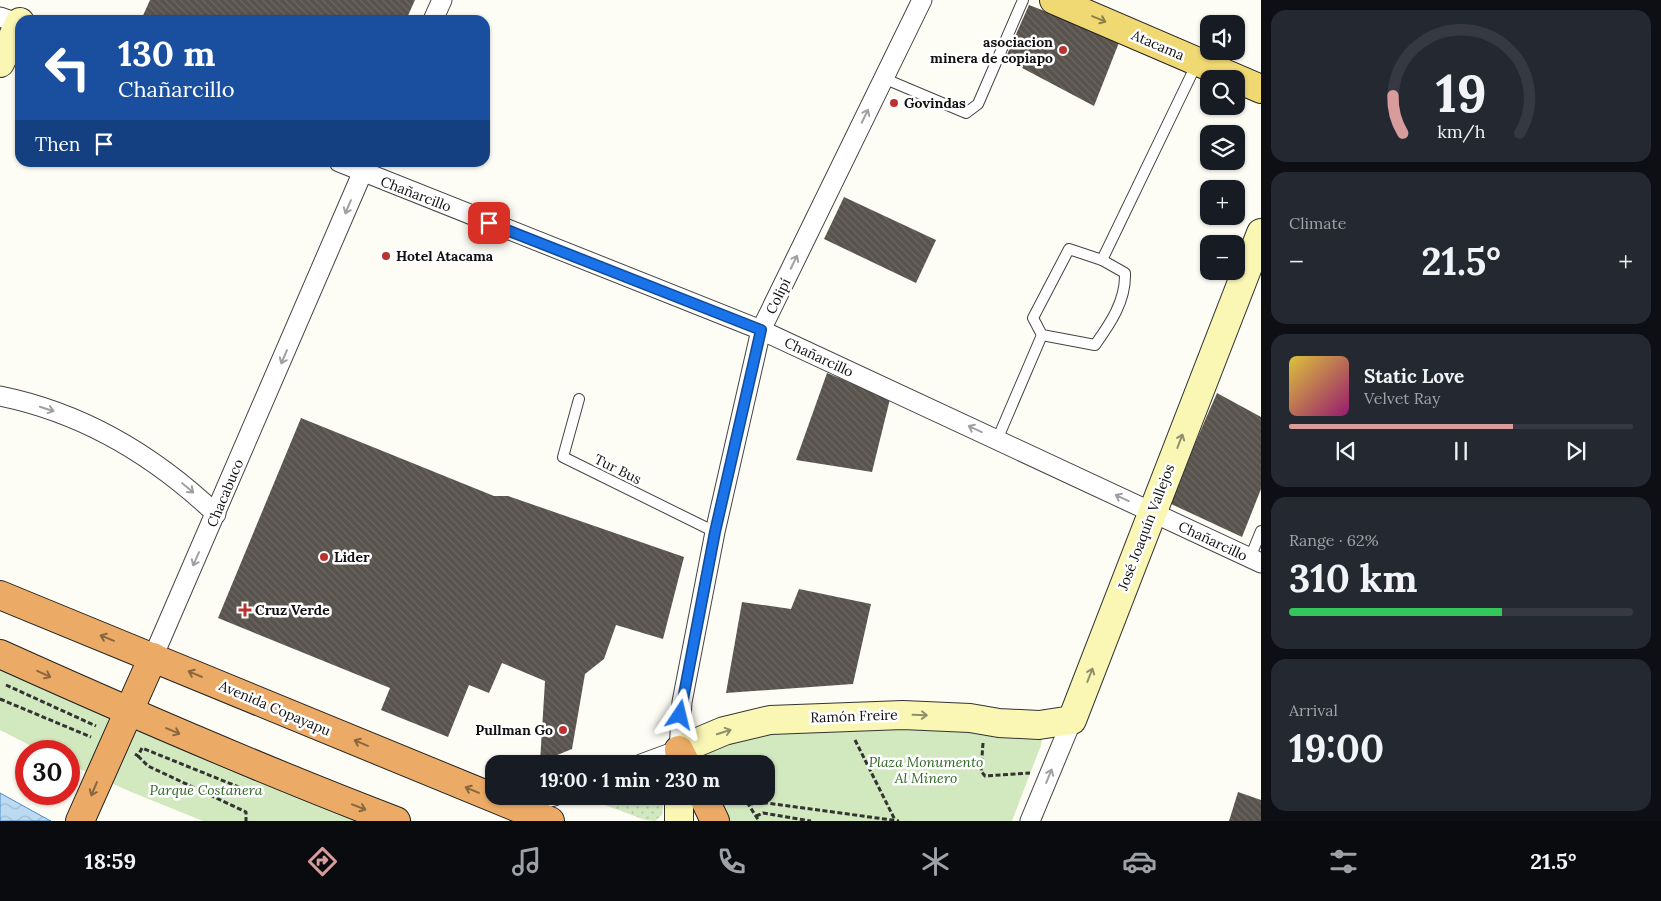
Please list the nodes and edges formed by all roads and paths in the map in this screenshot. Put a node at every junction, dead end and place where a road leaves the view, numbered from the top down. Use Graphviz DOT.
graph roads {
  1 [pos="442,0"];
  2 [pos="922,0"];
  3 [pos="1023,0"];
  4 [pos="1054,0"];
  5 [pos="435,15"];
  6 [pos="15,26"];
  7 [pos="1198,62"];
  8 [pos="0,63"];
  9 [pos="883,78"];
  10 [pos="1261,89"];
  11 [pos="365,168"];
  12 [pos="1261,233"];
  13 [pos="1102,260"];
  14 [pos="761,330"];
  15 [pos="1042,335"];
  16 [pos="0,396"];
  17 [pos="579,399"];
  18 [pos="997,440"];
  19 [pos="1152,512"];
  20 [pos="216,514"];
  21 [pos="1261,531"];
  22 [pos="715,532"];
  23 [pos="1256,561"];
  24 [pos="0,595"];
  25 [pos="0,654"];
  26 [pos="153,657"];
  27 [pos="0,699"];
  28 [pos="128,712"];
  29 [pos="1072,720"];
  30 [pos="980,737"];
  31 [pos="845,740"];
  32 [pos="854,740"];
  33 [pos="864,740"];
  34 [pos="110,751"];
  35 [pos="681,755"];
  36 [pos="687,755"];
  37 [pos="138,756"];
  38 [pos="1037,773"];
  39 [pos="264,796"];
  40 [pos="775,804"];
  41 [pos="520,805"];
  42 [pos="679,805"];
  43 [pos="707,805"];
  44 [pos="749,805"];
  45 [pos="511,806"];
  46 [pos="757,819"];
  47 [pos="875,819"];
  48 [pos="80,821"];
  49 [pos="246,821"];
  50 [pos="396,821"];
  51 [pos="550,821"];
  52 [pos="679,821"];
  53 [pos="715,821"];
  54 [pos="811,821"];
  55 [pos="897,821"];
  56 [pos="1030,821"];
  1 -- 5 [label="street"];
  2 -- 9 [label="street, Colipí"];
  3 -- 9 [label="lane"];
  4 -- 7 [label="main road, Atacama, one-way"];
  6 -- 8 [label="main road"];
  7 -- 10 [label="main road, Atacama"];
  7 -- 13 [label="lane"];
  14 -- 9 [label="street, Colipí, one-way"];
  11 -- 14 [label="street, Chañarcillo"];
  11 -- 20 [label="street, Chacabuco, one-way"];
  19 -- 12 [label="main road, José Joaquín Vallejos, one-way"];
  13 -- 15 [label="lane"];
  13 -- 15 [label="lane"];
  18 -- 14 [label="street, Chañarcillo, one-way"];
  14 -- 22 [label="street, Colipí"];
  15 -- 18 [label="lane"];
  16 -- 20 [label="street, one-way"];
  17 -- 22 [label="lane, Tur Bus"];
  19 -- 18 [label="street, Chañarcillo, one-way"];
  19 -- 23 [label="street, Chañarcillo"];
  29 -- 19 [label="main road, José Joaquín Vallejos, one-way"];
  20 -- 26 [label="street, Chacabuco, one-way"];
  21 -- 23 [label="lane"];
  22 -- 35 [label="street, Colipí"];
  26 -- 24 [label="highway, Avenida Copayapu, one-way"];
  25 -- 28 [label="highway, one-way"];
  26 -- 28 [label="highway, Chacabuco"];
  45 -- 26 [label="highway, Avenida Copayapu, one-way"];
  27 -- 34 [label="path"];
  28 -- 34 [label="highway, Chacabuco"];
  28 -- 50 [label="highway, one-way"];
  36 -- 29 [label="main road, Ramón Freire, one-way"];
  56 -- 29 [label="street, José Joaquín Vallejos, one-way"];
  30 -- 38 [label="path"];
  31 -- 32 [label="path"];
  32 -- 33 [label="path"];
  32 -- 55 [label="path"];
  34 -- 37 [label="path"];
  34 -- 48 [label="highway, Chacabuco, one-way"];
  37 -- 39 [label="path"];
  37 -- 49 [label="path"];
  40 -- 47 [label="path"];
  41 -- 45 [label="street"];
  42 -- 52 [label="main road"];
  43 -- 53 [label="highway"];
  44 -- 46 [label="path"];
  45 -- 51 [label="highway, Avenida Copayapu"];
  46 -- 54 [label="path"];
  47 -- 55 [label="path"];
}
